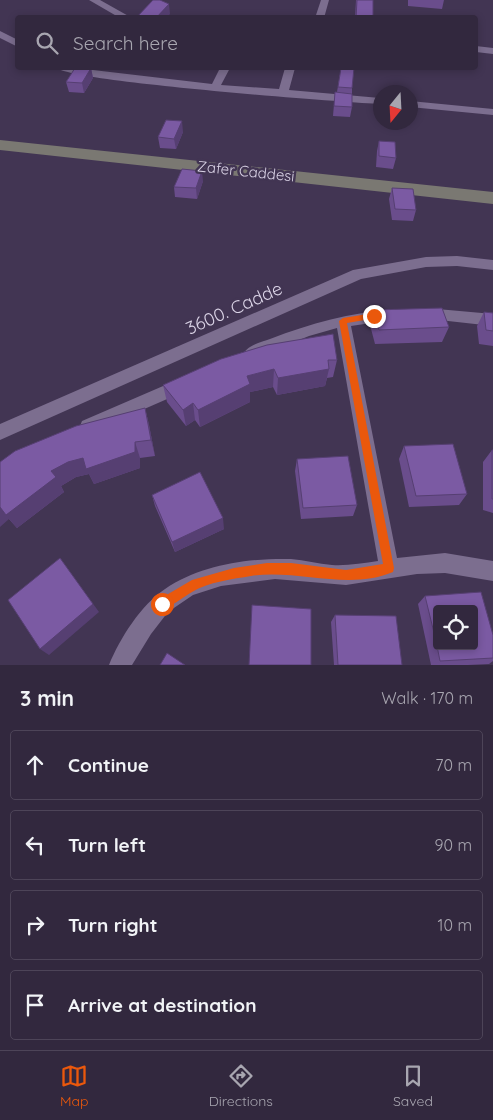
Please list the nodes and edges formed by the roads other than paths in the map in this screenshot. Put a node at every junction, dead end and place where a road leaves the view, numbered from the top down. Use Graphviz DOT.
graph roads {
  1 [pos="93,0"];
  2 [pos="325,0"];
  3 [pos="122,15"];
  4 [pos="320,15"];
  5 [pos="0,34"];
  6 [pos="15,42"];
  7 [pos="478,50"];
  8 [pos="493,51"];
  9 [pos="73,70"];
  10 [pos="225,70"];
  11 [pos="289,70"];
  12 [pos="215,87"];
  13 [pos="283,93"];
  14 [pos="373,100"];
  15 [pos="418,105"];
  16 [pos="493,112"];
  17 [pos="0,145"];
  18 [pos="493,198"];
  19 [pos="493,265"];
  20 [pos="493,320"];
  21 [pos="343,321"];
  22 [pos="241,358"];
  23 [pos="196,378"];
  24 [pos="0,432"];
  25 [pos="71,434"];
  26 [pos="389,568"];
  27 [pos="493,571"];
  28 [pos="120,665"];
  1 -- 3 [label="street"];
  2 -- 4 [label="street"];
  5 -- 6 [label="street"];
  7 -- 8 [label="street"];
  9 -- 12 [label="street"];
  10 -- 12 [label="street"];
  11 -- 13 [label="street"];
  12 -- 13 [label="street"];
  13 -- 14 [label="street"];
  15 -- 16 [label="street"];
  17 -- 18 [label="main road, Zafer Caddesi"];
  19 -- 24 [label="street, 3600. Cadde"];
  20 -- 21 [label="street"];
  21 -- 22 [label="street"];
  21 -- 26 [label="street"];
  23 -- 25 [label="street"];
  26 -- 27 [label="street"];
  26 -- 28 [label="street"];
}
